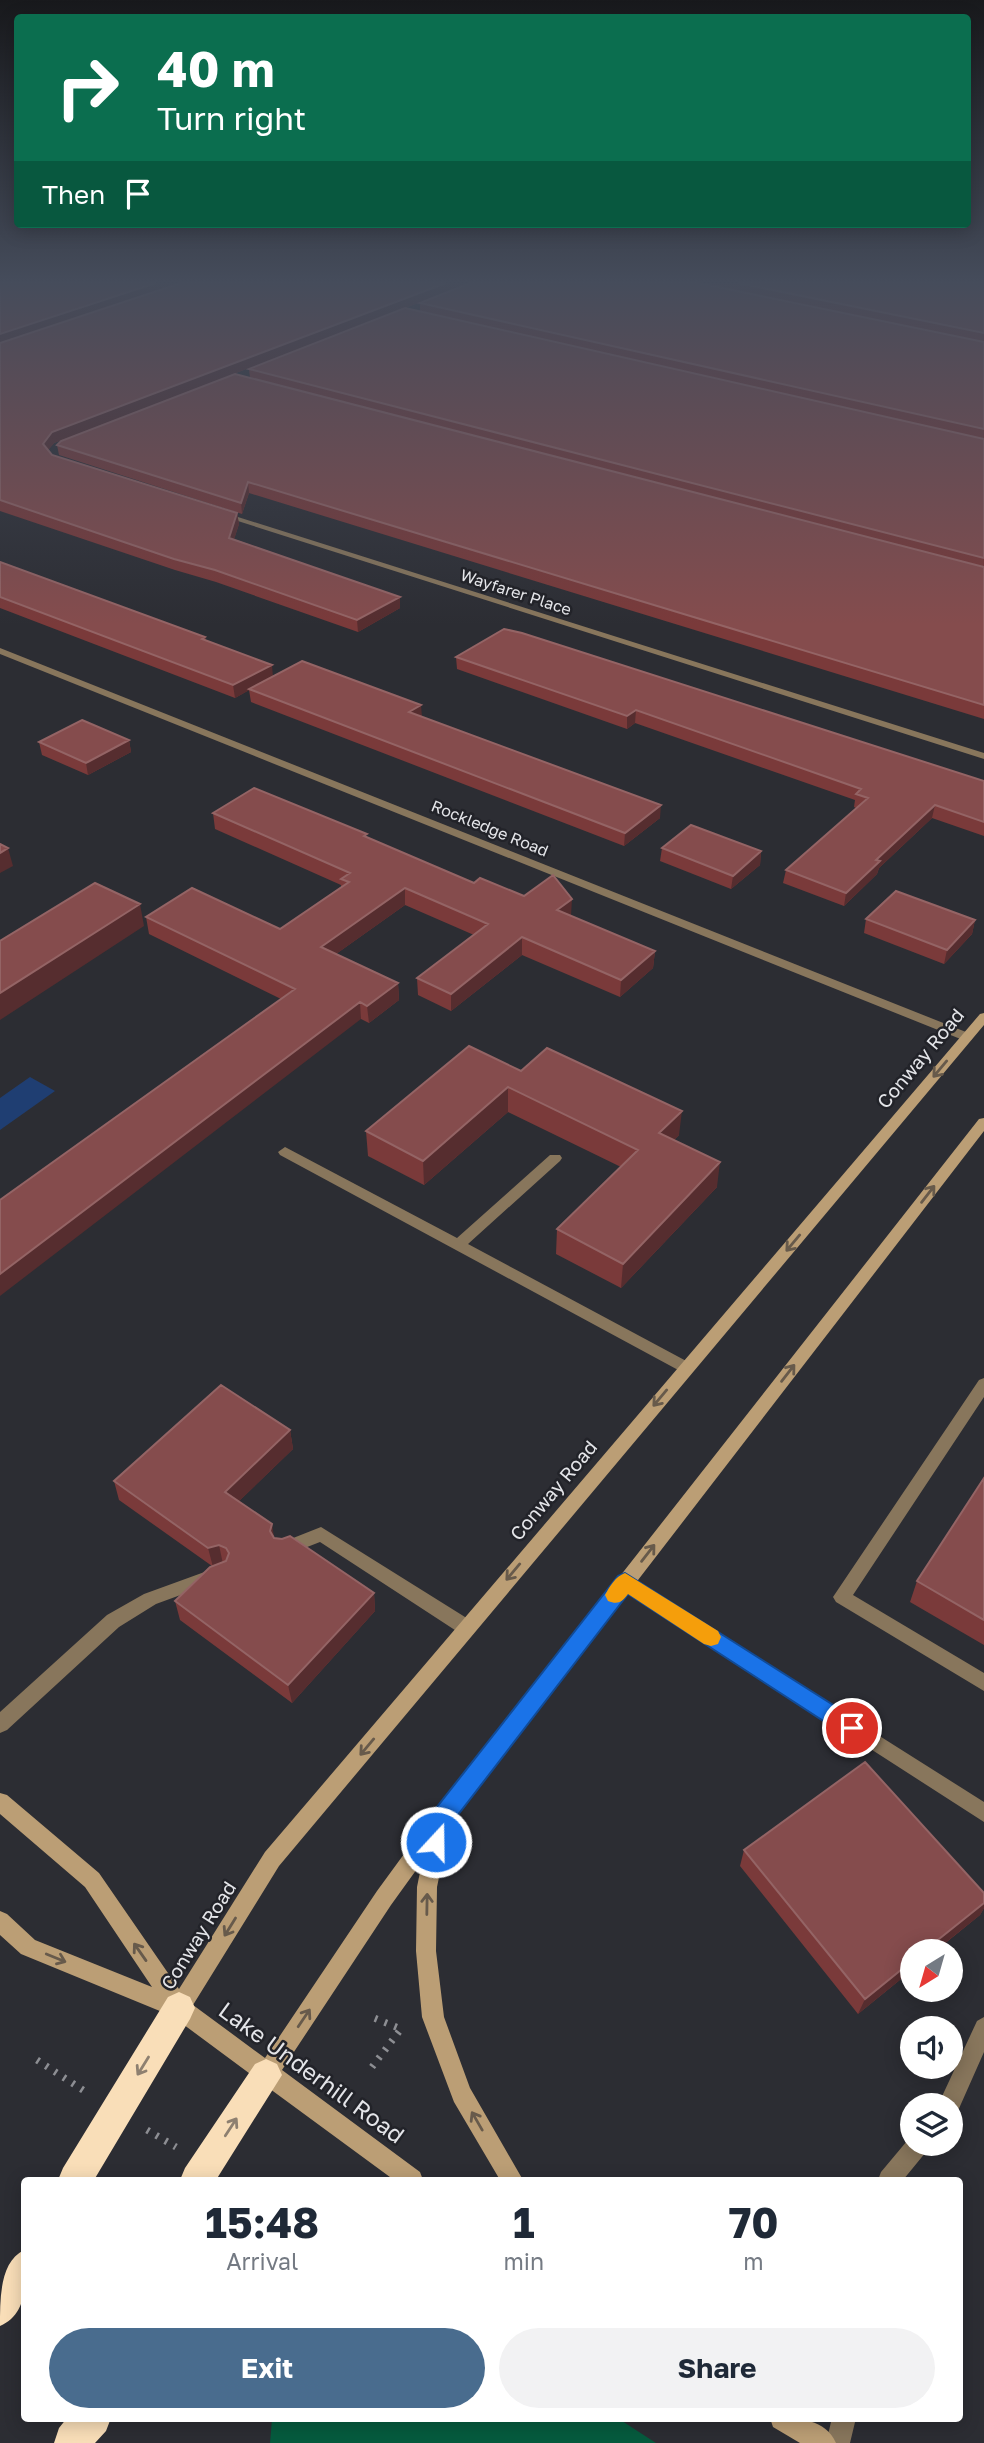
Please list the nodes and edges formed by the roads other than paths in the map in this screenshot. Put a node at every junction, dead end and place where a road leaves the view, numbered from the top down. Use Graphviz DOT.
graph roads {
  1 [pos="217,512"];
  2 [pos="0,651"];
  3 [pos="984,755"];
  4 [pos="984,1017"];
  5 [pos="967,1037"];
  6 [pos="984,1122"];
  7 [pos="285,1152"];
  8 [pos="555,1158"];
  9 [pos="458,1245"];
  10 [pos="685,1367"];
  11 [pos="984,1384"];
  12 [pos="284,1549"];
  13 [pos="222,1573"];
  14 [pos="625,1582"];
  15 [pos="467,1628"];
  16 [pos="984,1683"];
  17 [pos="0,1724"];
  18 [pos="0,1802"];
  19 [pos="984,1813"];
  20 [pos="441,1820"];
  21 [pos="0,1921"];
  22 [pos="178,2008"];
  23 [pos="984,2028"];
  24 [pos="266,2075"];
  25 [pos="954,2093"];
  26 [pos="908,2156"];
  27 [pos="77,2177"];
  28 [pos="199,2177"];
  29 [pos="408,2177"];
  30 [pos="510,2177"];
  31 [pos="891,2177"];
  32 [pos="21,2272"];
  33 [pos="0,2308"];
  34 [pos="789,2422"];
  35 [pos="843,2422"];
  36 [pos="824,2443"];
  37 [pos="838,2443"];
  1 -- 3 [label="street, Wayfarer Place"];
  2 -- 5 [label="street, Rockledge Road"];
  4 -- 5 [label="main road, Conway Road"];
  5 -- 10 [label="main road, Conway Road, one-way"];
  14 -- 6 [label="main road, one-way"];
  7 -- 9 [label="street"];
  8 -- 9 [label="street"];
  9 -- 10 [label="street"];
  10 -- 15 [label="main road, Conway Road, one-way"];
  11 -- 16 [label="street"];
  12 -- 15 [label="street"];
  13 -- 17 [label="street"];
  14 -- 19 [label="street"];
  14 -- 20 [label="main road"];
  15 -- 22 [label="main road, Conway Road, one-way"];
  22 -- 18 [label="main road, Lake Underhill Road, one-way"];
  24 -- 20 [label="main road, one-way"];
  30 -- 20 [label="main road, one-way"];
  21 -- 22 [label="main road, Lake Underhill Road, one-way"];
  22 -- 24 [label="main road, Lake Underhill Road"];
  22 -- 27 [label="highway, one-way"];
  23 -- 25 [label="street"];
  28 -- 24 [label="highway, one-way"];
  24 -- 29 [label="main road, Lake Underhill Road"];
  26 -- 31 [label="street"];
  32 -- 33 [label="highway"];
  34 -- 36 [label="main road"];
  35 -- 37 [label="street"];
}
